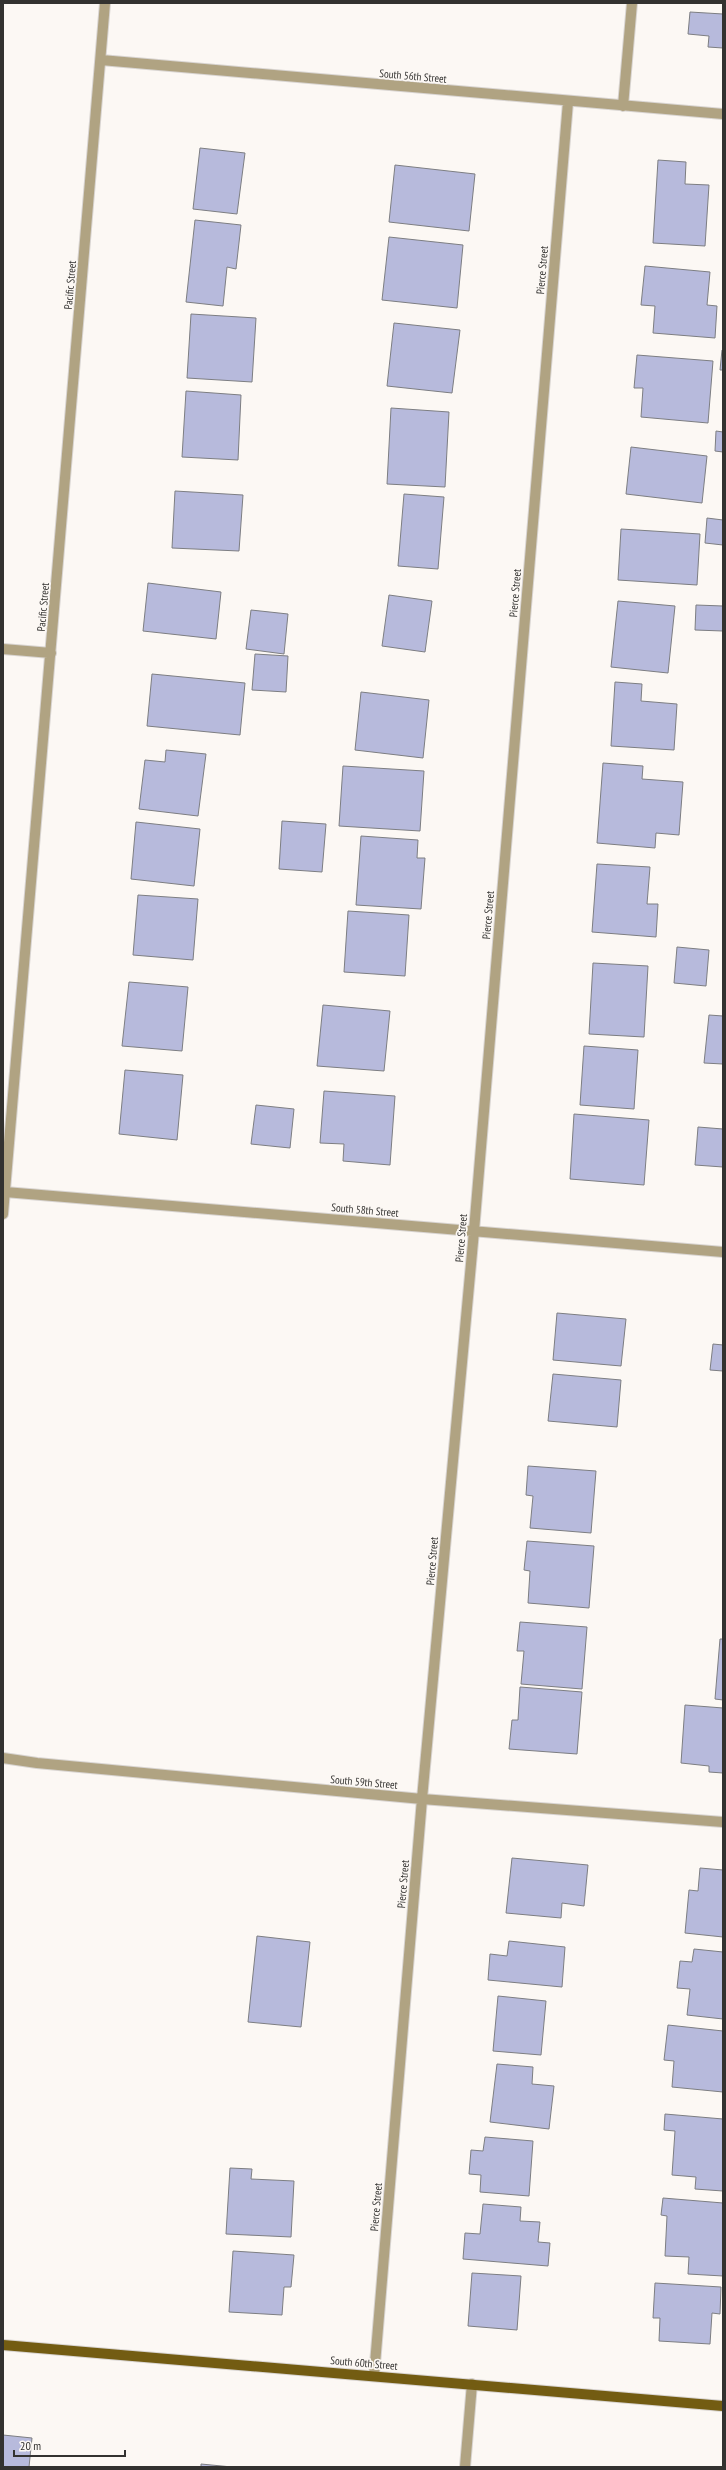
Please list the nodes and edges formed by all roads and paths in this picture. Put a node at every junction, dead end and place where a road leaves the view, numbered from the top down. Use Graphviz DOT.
graph roads {
  1 [pos="105,3"];
  2 [pos="632,3"];
  3 [pos="101,60"];
  4 [pos="568,102"];
  5 [pos="623,106"];
  6 [pos="723,114"];
  7 [pos="3,649"];
  8 [pos="51,653"];
  9 [pos="5,1192"];
  10 [pos="3,1214"];
  11 [pos="474,1231"];
  12 [pos="723,1252"];
  13 [pos="3,1758"];
  14 [pos="422,1799"];
  15 [pos="723,1822"];
  16 [pos="3,2345"];
  17 [pos="374,2376"];
  18 [pos="472,2384"];
  19 [pos="723,2406"];
  20 [pos="465,2467"];
  1 -- 3 [label="street, Pacific Street"];
  2 -- 5 [label="street"];
  3 -- 4 [label="street, South 56th Street"];
  3 -- 8 [label="street, Pacific Street"];
  4 -- 5 [label="street, South 56th Street"];
  4 -- 11 [label="street, Pierce Street"];
  5 -- 6 [label="street, South 56th Street"];
  7 -- 8 [label="street"];
  8 -- 9 [label="street, Pacific Street"];
  9 -- 10 [label="street, Pacific Street"];
  9 -- 11 [label="street, South 58th Street"];
  11 -- 12 [label="street, South 58th Street"];
  11 -- 14 [label="street, Pierce Street"];
  13 -- 14 [label="street, South 59th Street"];
  14 -- 15 [label="street, South 59th Street"];
  14 -- 17 [label="street, Pierce Street"];
  16 -- 17 [label="main road, South 60th Street"];
  17 -- 18 [label="main road, South 60th Street"];
  18 -- 19 [label="main road, South 60th Street"];
  18 -- 20 [label="street"];
}
